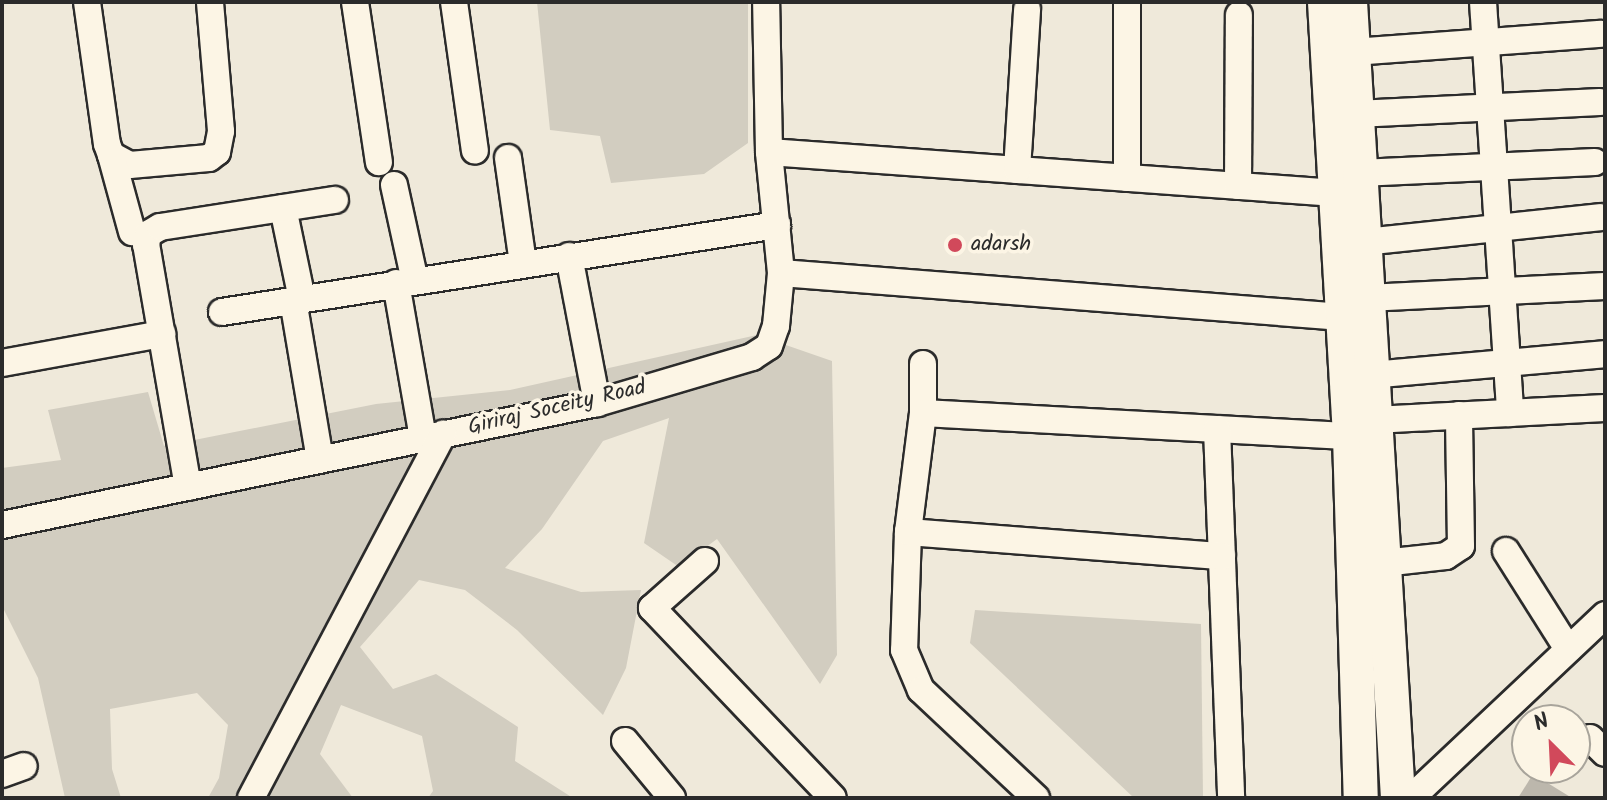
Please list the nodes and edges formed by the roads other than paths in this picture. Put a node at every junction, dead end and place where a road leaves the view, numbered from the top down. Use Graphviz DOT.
graph roads {
  1 [pos="87,2"];
  2 [pos="210,2"];
  3 [pos="355,2"];
  4 [pos="454,2"];
  5 [pos="766,2"];
  6 [pos="1127,2"];
  7 [pos="1325,2"];
  8 [pos="1350,2"];
  9 [pos="1483,2"];
  10 [pos="1027,9"];
  11 [pos="1239,15"];
  12 [pos="1601,34"];
  13 [pos="1486,44"];
  14 [pos="1353,52"];
  15 [pos="1600,102"];
  16 [pos="1490,106"];
  17 [pos="1356,114"];
  18 [pos="475,151"];
  19 [pos="769,152"];
  20 [pos="111,155"];
  21 [pos="508,158"];
  22 [pos="379,162"];
  23 [pos="1595,162"];
  24 [pos="1494,167"];
  25 [pos="1017,170"];
  26 [pos="1127,178"];
  27 [pos="1348,183"];
  28 [pos="394,185"];
  29 [pos="1238,186"];
  30 [pos="335,200"];
  31 [pos="283,208"];
  32 [pos="1601,217"];
  33 [pos="777,225"];
  34 [pos="1498,229"];
  35 [pos="132,232"];
  36 [pos="1364,242"];
  37 [pos="569,256"];
  38 [pos="523,263"];
  39 [pos="781,273"];
  40 [pos="405,282"];
  41 [pos="1605,286"];
  42 [pos="1502,292"];
  43 [pos="298,299"];
  44 [pos="1354,307"];
  45 [pos="222,312"];
  46 [pos="162,334"];
  47 [pos="1605,354"];
  48 [pos="1506,362"];
  49 [pos="2,363"];
  50 [pos="923,364"];
  51 [pos="1371,375"];
  52 [pos="597,403"];
  53 [pos="1605,408"];
  54 [pos="923,413"];
  55 [pos="1510,413"];
  56 [pos="1459,415"];
  57 [pos="1362,428"];
  58 [pos="1217,429"];
  59 [pos="433,436"];
  60 [pos="320,460"];
  61 [pos="188,487"];
  62 [pos="2,525"];
  63 [pos="908,532"];
  64 [pos="1506,551"];
  65 [pos="1222,556"];
  66 [pos="705,561"];
  67 [pos="1383,563"];
  68 [pos="1605,615"];
  69 [pos="1568,649"];
  70 [pos="625,741"];
  71 [pos="251,798"];
  72 [pos="672,798"];
  73 [pos="833,798"];
  74 [pos="1036,798"];
  75 [pos="1231,798"];
  76 [pos="1361,798"];
  77 [pos="1398,798"];
  78 [pos="1411,798"];
  1 -- 20 [label="street"];
  2 -- 20 [label="street"];
  3 -- 22 [label="street"];
  4 -- 18 [label="street"];
  5 -- 19 [label="street, Giriraj Soceity Road"];
  6 -- 26 [label="street"];
  7 -- 27 [label="street"];
  8 -- 14 [label="street"];
  9 -- 13 [label="street"];
  10 -- 25 [label="street"];
  11 -- 29 [label="street"];
  12 -- 13 [label="street"];
  13 -- 14 [label="street"];
  13 -- 16 [label="street"];
  14 -- 17 [label="street"];
  15 -- 16 [label="street"];
  16 -- 17 [label="street"];
  16 -- 24 [label="street"];
  17 -- 27 [label="street"];
  19 -- 25 [label="street"];
  19 -- 33 [label="street, Giriraj Soceity Road"];
  20 -- 35 [label="street"];
  21 -- 38 [label="street"];
  23 -- 24 [label="street"];
  24 -- 27 [label="street"];
  24 -- 34 [label="street"];
  25 -- 26 [label="street"];
  26 -- 29 [label="street"];
  27 -- 29 [label="street"];
  27 -- 36 [label="street"];
  27 -- 44 [label="street"];
  28 -- 40 [label="street"];
  30 -- 31 [label="street"];
  31 -- 43 [label="street"];
  31 -- 46 [label="street"];
  32 -- 34 [label="street"];
  33 -- 37 [label="street"];
  33 -- 39 [label="street, Giriraj Soceity Road"];
  34 -- 36 [label="street"];
  34 -- 42 [label="street"];
  36 -- 44 [label="street"];
  37 -- 38 [label="street"];
  37 -- 52 [label="street"];
  38 -- 40 [label="street"];
  39 -- 44 [label="street"];
  39 -- 52 [label="street, Giriraj Soceity Road"];
  40 -- 43 [label="street"];
  40 -- 59 [label="street"];
  41 -- 42 [label="street"];
  42 -- 44 [label="street"];
  42 -- 48 [label="street"];
  43 -- 45 [label="street"];
  43 -- 60 [label="street"];
  44 -- 51 [label="street"];
  44 -- 57 [label="street"];
  46 -- 49 [label="street"];
  46 -- 61 [label="street"];
  47 -- 48 [label="street"];
  48 -- 51 [label="street"];
  48 -- 55 [label="street"];
  50 -- 54 [label="street"];
  51 -- 57 [label="street"];
  52 -- 59 [label="street, Giriraj Soceity Road"];
  53 -- 55 [label="street"];
  54 -- 58 [label="street"];
  54 -- 63 [label="street"];
  55 -- 56 [label="street"];
  56 -- 57 [label="street"];
  56 -- 67 [label="street"];
  57 -- 58 [label="street"];
  57 -- 67 [label="street"];
  57 -- 76 [label="street"];
  58 -- 65 [label="street"];
  59 -- 60 [label="street, Giriraj Soceity Road"];
  59 -- 71 [label="street"];
  60 -- 61 [label="street, Giriraj Soceity Road"];
  61 -- 62 [label="street, Giriraj Soceity Road"];
  63 -- 65 [label="street"];
  63 -- 74 [label="street"];
  64 -- 69 [label="street"];
  65 -- 75 [label="street"];
  66 -- 73 [label="street"];
  67 -- 77 [label="street"];
  68 -- 69 [label="street"];
  69 -- 78 [label="street"];
  70 -- 72 [label="street"];
}
